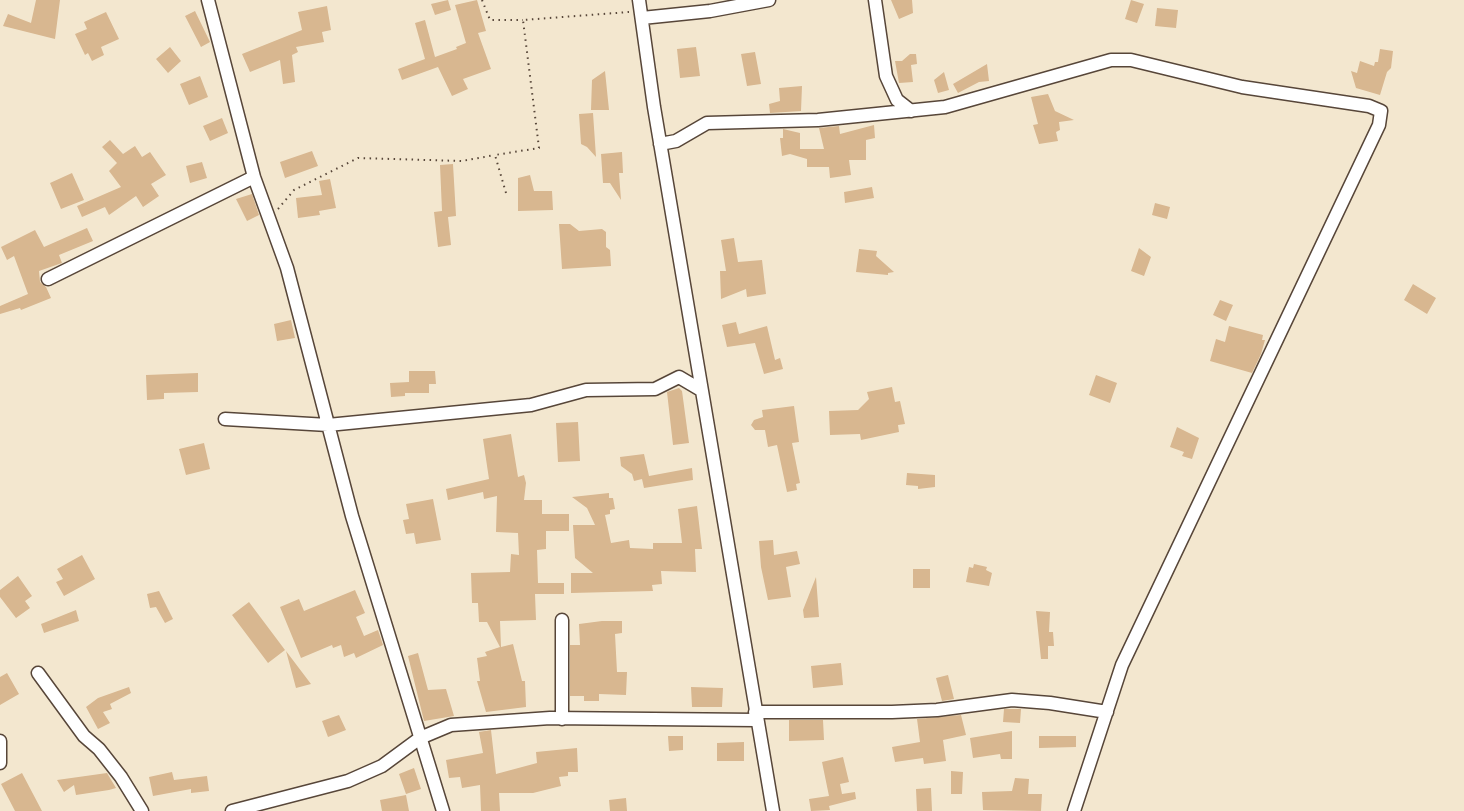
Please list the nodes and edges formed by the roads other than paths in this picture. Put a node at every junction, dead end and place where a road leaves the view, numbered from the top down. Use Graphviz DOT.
graph roads {
  1 [pos="208,0"];
  2 [pos="769,0"];
  3 [pos="876,0"];
  4 [pos="641,10"];
  5 [pos="911,111"];
  6 [pos="660,144"];
  7 [pos="254,177"];
  8 [pos="48,279"];
  9 [pos="701,390"];
  10 [pos="225,419"];
  11 [pos="328,425"];
  12 [pos="562,620"];
  13 [pos="38,673"];
  14 [pos="1107,712"];
  15 [pos="756,716"];
  16 [pos="562,719"];
  17 [pos="420,738"];
  18 [pos="0,741"];
  19 [pos="0,763"];
  20 [pos="253,808"];
  21 [pos="142,811"];
  22 [pos="232,811"];
  23 [pos="443,811"];
  24 [pos="773,811"];
  25 [pos="1074,811"];
  1 -- 7 [label="street"];
  2 -- 4 [label="street"];
  3 -- 5 [label="street"];
  4 -- 6 [label="street"];
  5 -- 6 [label="street"];
  5 -- 14 [label="street"];
  6 -- 9 [label="street"];
  7 -- 8 [label="street"];
  7 -- 11 [label="street"];
  9 -- 11 [label="street"];
  9 -- 15 [label="street"];
  10 -- 11 [label="street"];
  11 -- 17 [label="street"];
  12 -- 16 [label="street"];
  13 -- 21 [label="street"];
  14 -- 15 [label="street"];
  14 -- 25 [label="street"];
  15 -- 16 [label="street"];
  15 -- 24 [label="street"];
  16 -- 17 [label="street"];
  17 -- 20 [label="street"];
  17 -- 23 [label="street"];
  18 -- 19 [label="street"];
  20 -- 22 [label="street"];
}
